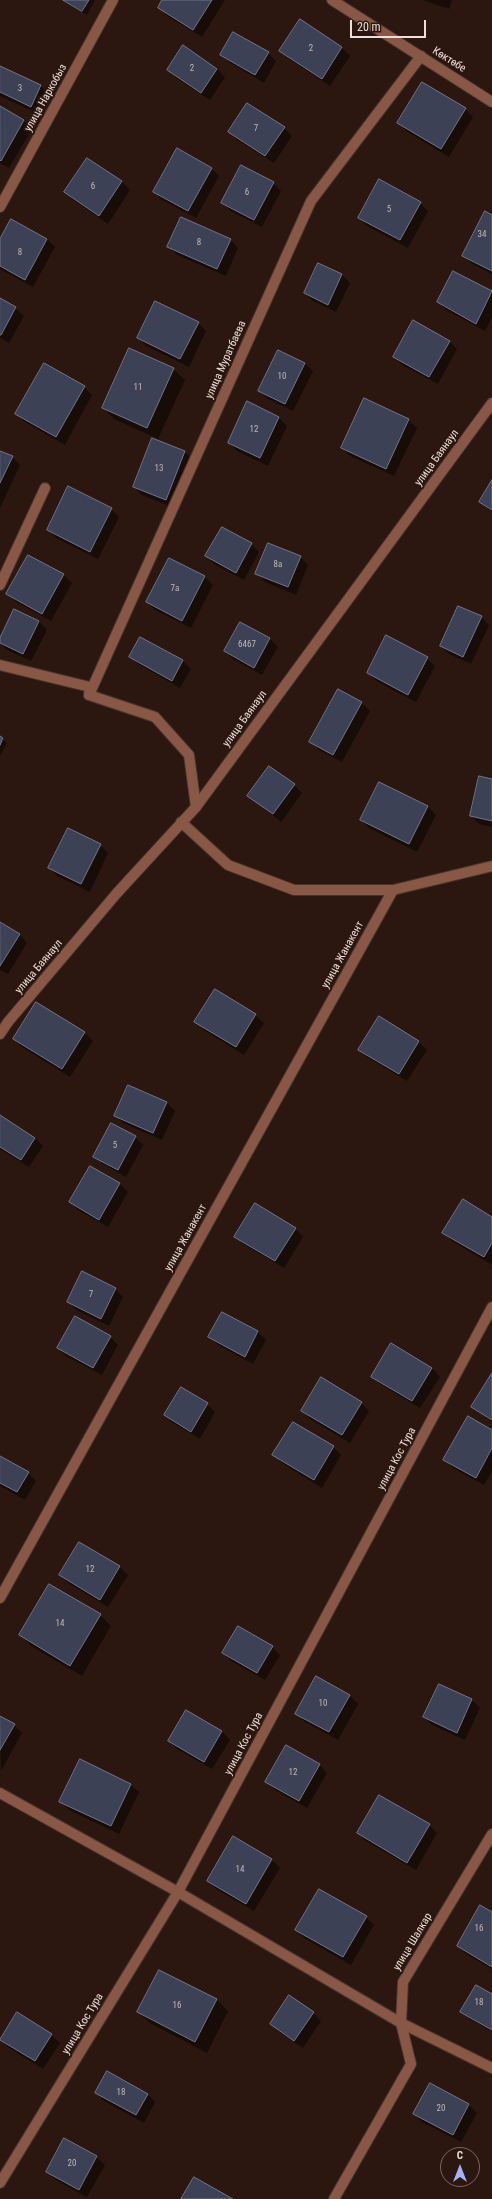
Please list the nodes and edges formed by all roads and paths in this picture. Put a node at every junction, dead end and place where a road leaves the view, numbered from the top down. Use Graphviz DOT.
graph roads {
  1 [pos="113,0"];
  2 [pos="332,0"];
  3 [pos="421,56"];
  4 [pos="492,102"];
  5 [pos="0,207"];
  6 [pos="492,403"];
  7 [pos="45,488"];
  8 [pos="0,584"];
  9 [pos="0,665"];
  10 [pos="89,696"];
  11 [pos="196,807"];
  12 [pos="181,822"];
  13 [pos="492,866"];
  14 [pos="393,890"];
  15 [pos="0,1034"];
  16 [pos="492,1307"];
  17 [pos="0,1598"];
  18 [pos="0,1793"];
  19 [pos="492,1834"];
  20 [pos="178,1892"];
  21 [pos="401,2023"];
  22 [pos="492,2068"];
  23 [pos="0,2183"];
  24 [pos="334,2199"];
  1 -- 5 [label="street, улица Наркобыз"];
  2 -- 3 [label="street, Көктөбе"];
  3 -- 4 [label="street, Көктөбе"];
  3 -- 10 [label="street, улица Муратбаева"];
  6 -- 11 [label="street, улица Баянаул"];
  7 -- 8 [label="street"];
  9 -- 10 [label="street"];
  10 -- 11 [label="street"];
  11 -- 12 [label="street, улица Баянаул"];
  12 -- 14 [label="street"];
  12 -- 15 [label="street, улица Баянаул"];
  13 -- 14 [label="street"];
  14 -- 17 [label="street, улица Жанакент"];
  16 -- 20 [label="street, улица Кос Тура"];
  18 -- 20 [label="street"];
  19 -- 21 [label="street, улица Шалкар"];
  20 -- 21 [label="street"];
  20 -- 23 [label="street, улица Кос Тура"];
  21 -- 22 [label="street"];
  21 -- 24 [label="street, улица Шалкар"];
}
